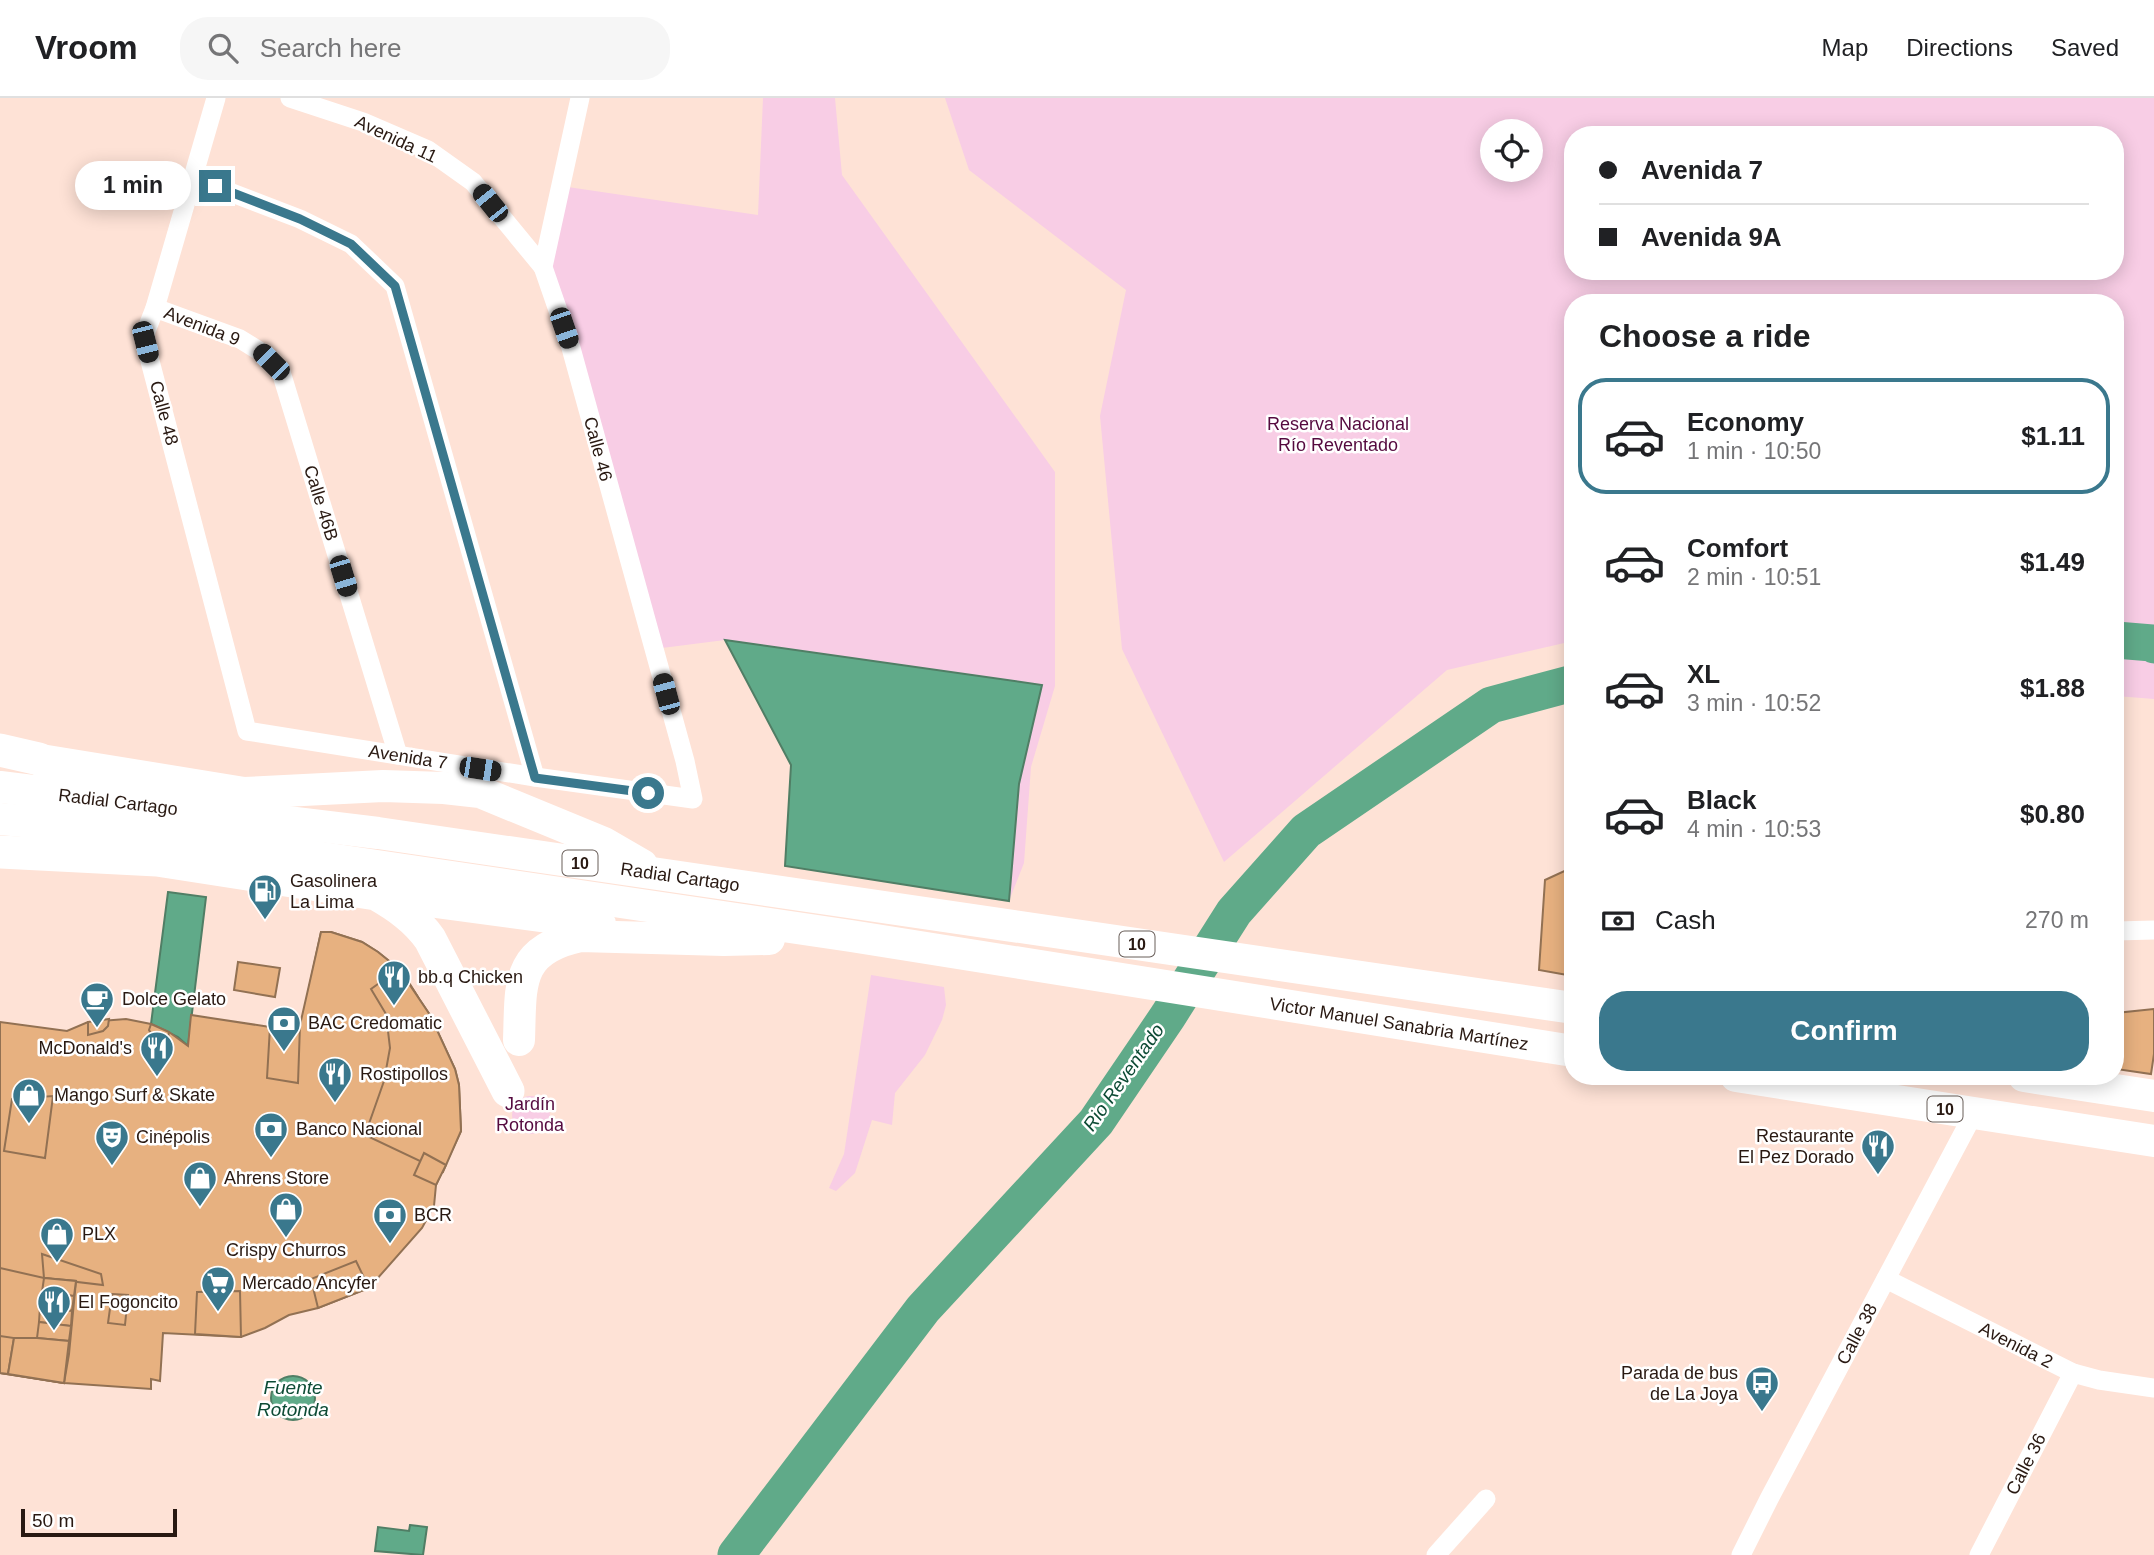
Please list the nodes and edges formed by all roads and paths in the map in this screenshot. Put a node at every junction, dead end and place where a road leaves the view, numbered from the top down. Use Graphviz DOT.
graph roads {
  1 [pos="216,98"];
  2 [pos="290,98"];
  3 [pos="580,98"];
  4 [pos="193,178"];
  5 [pos="543,267"];
  6 [pos="155,308"];
  7 [pos="281,372"];
  8 [pos="247,730"];
  9 [pos="0,750"];
  10 [pos="398,755"];
  11 [pos="39,759"];
  12 [pos="535,778"];
  13 [pos="0,787"];
  14 [pos="693,799"];
  15 [pos="117,802"];
  16 [pos="0,820"];
  17 [pos="0,852"];
  18 [pos="658,874"];
  19 [pos="376,894"];
  20 [pos="2124,930"];
  21 [pos="2154,930"];
  22 [pos="851,936"];
  23 [pos="724,940"];
  24 [pos="1225,997"];
  25 [pos="1564,1007"];
  26 [pos="519,1040"];
  27 [pos="1564,1050"];
  28 [pos="1794,1085"];
  29 [pos="2082,1085"];
  30 [pos="508,1091"];
  31 [pos="2154,1096"];
  32 [pos="1974,1113"];
  33 [pos="2154,1141"];
  34 [pos="1886,1279"];
  35 [pos="2073,1373"];
  36 [pos="2154,1388"];
  37 [pos="1486,1499"];
  38 [pos="1436,1555"];
  39 [pos="1741,1555"];
  40 [pos="1979,1555"];
  1 -- 4 [label="street, Calle 48"];
  2 -- 5 [label="street, Avenida 11"];
  3 -- 5 [label="street"];
  4 -- 6 [label="street, Calle 48"];
  4 -- 12 [label="street"];
  5 -- 14 [label="street, Calle 46"];
  6 -- 7 [label="street, Avenida 9"];
  6 -- 8 [label="street, Calle 48"];
  7 -- 10 [label="street, Calle 46B"];
  8 -- 10 [label="street, Avenida 7"];
  9 -- 11 [label="highway"];
  10 -- 12 [label="street, Avenida 7"];
  11 -- 15 [label="highway"];
  11 -- 18 [label="main road"];
  12 -- 14 [label="street, Avenida 7"];
  13 -- 15 [label="main road, Radial Cartago / 10"];
  15 -- 18 [label="main road, Radial Cartago / 10"];
  16 -- 22 [label="main road, Radial Cartago / 10"];
  17 -- 19 [label="highway"];
  18 -- 25 [label="main road, Radial Cartago / 10"];
  19 -- 23 [label="main road"];
  19 -- 30 [label="highway"];
  20 -- 21 [label="street"];
  22 -- 23 [label="main road"];
  22 -- 24 [label="main road, Radial Cartago / 10"];
  23 -- 26 [label="main road"];
  24 -- 27 [label="main road, Victor Manuel Sanabria Martínez / 10"];
  28 -- 32 [label="main road, 10"];
  29 -- 31 [label="main road"];
  32 -- 33 [label="main road, 10"];
  32 -- 34 [label="street, Calle 38"];
  34 -- 35 [label="street, Avenida 2"];
  34 -- 39 [label="street, Calle 38"];
  35 -- 36 [label="street, Avenida 2"];
  35 -- 40 [label="street, Calle 36"];
  37 -- 38 [label="street"];
}
